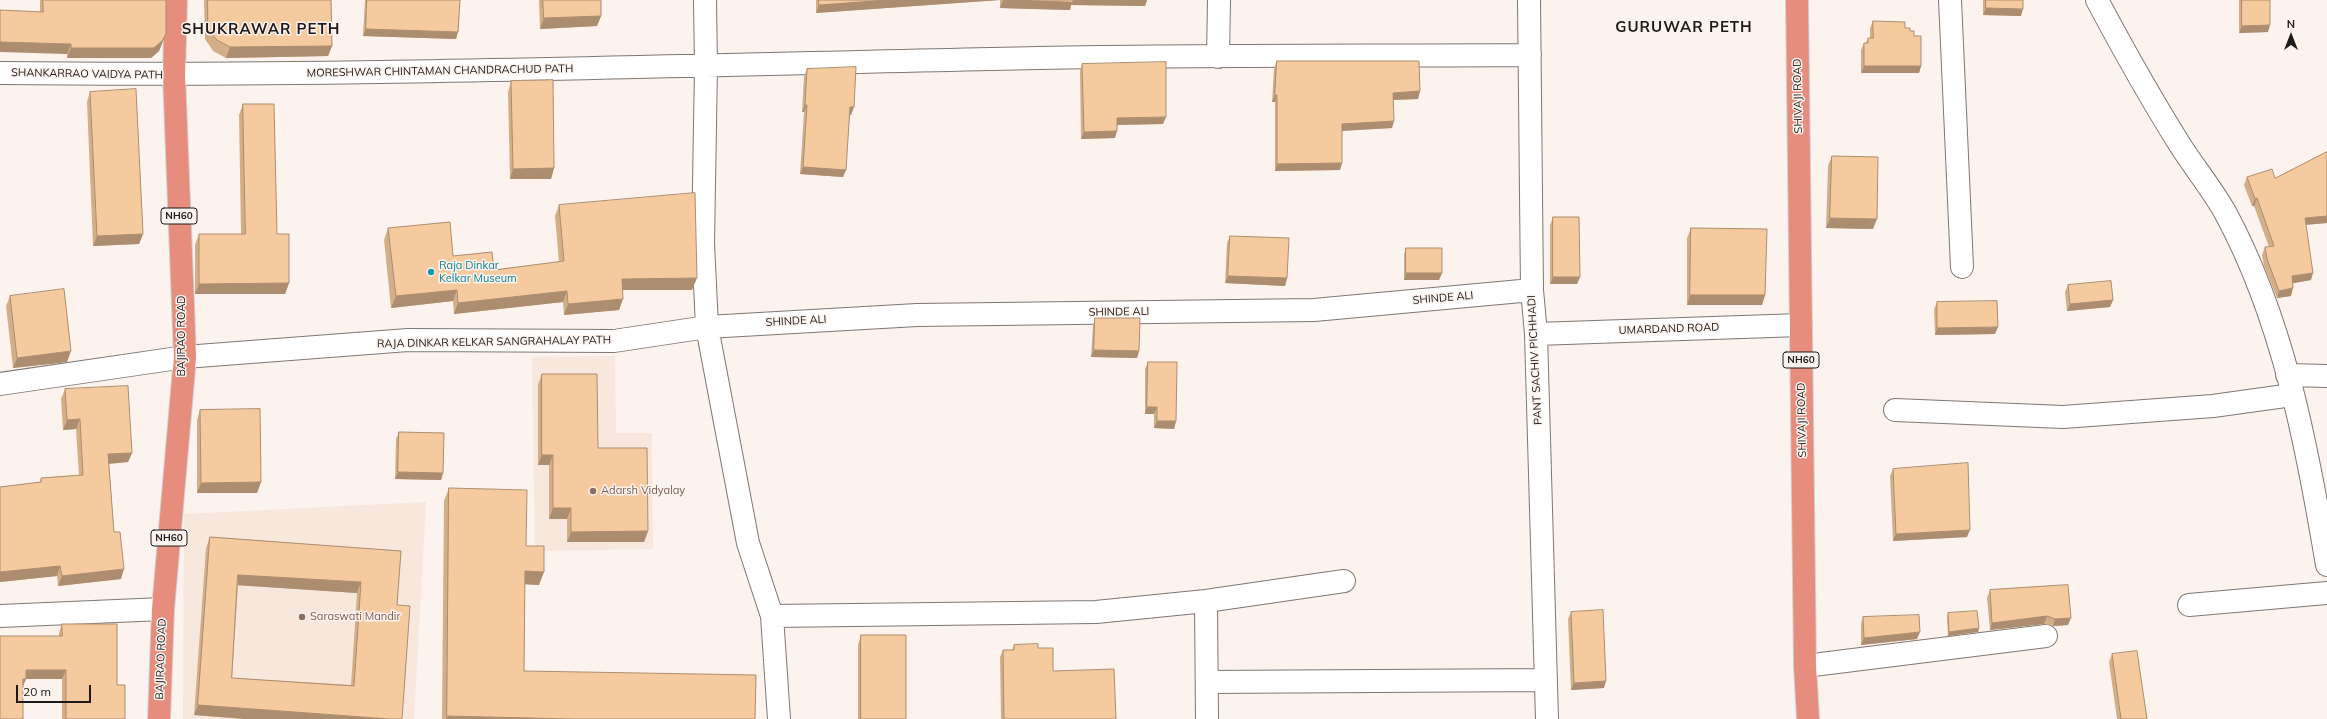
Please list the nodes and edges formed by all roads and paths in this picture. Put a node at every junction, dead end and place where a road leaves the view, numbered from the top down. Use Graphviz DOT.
graph roads {
  1 [pos="176,0"];
  2 [pos="705,0"];
  3 [pos="1219,0"];
  4 [pos="1529,0"];
  5 [pos="1797,0"];
  6 [pos="1950,0"];
  7 [pos="2097,0"];
  8 [pos="1530,55"];
  9 [pos="1218,57"];
  10 [pos="706,67"];
  11 [pos="0,73"];
  12 [pos="174,75"];
  13 [pos="1962,268"];
  14 [pos="1532,290"];
  15 [pos="1801,325"];
  16 [pos="707,327"];
  17 [pos="1536,334"];
  18 [pos="185,357"];
  19 [pos="2327,376"];
  20 [pos="0,384"];
  21 [pos="2290,385"];
  22 [pos="1894,410"];
  23 [pos="2327,565"];
  24 [pos="1344,582"];
  25 [pos="2327,593"];
  26 [pos="1206,601"];
  27 [pos="2189,605"];
  28 [pos="163,609"];
  29 [pos="0,616"];
  30 [pos="772,616"];
  31 [pos="2046,636"];
  32 [pos="1805,666"];
  33 [pos="1546,680"];
  34 [pos="1207,682"];
  35 [pos="160,719"];
  36 [pos="780,719"];
  37 [pos="1207,719"];
  38 [pos="1547,719"];
  39 [pos="1808,719"];
  1 -- 12 [label="highway, BAJIRAO ROAD / NH60"];
  2 -- 10 [label="street"];
  3 -- 9 [label="street"];
  4 -- 8 [label="street, PANT SACHIV PICHHADI"];
  5 -- 15 [label="highway, SHIVAJI ROAD / NH60"];
  6 -- 13 [label="street"];
  7 -- 21 [label="street"];
  8 -- 9 [label="street, MORESHWAR CHINTAMAN CHANDRACHUD PATH"];
  8 -- 14 [label="street, PANT SACHIV PICHHADI"];
  9 -- 10 [label="street, MORESHWAR CHINTAMAN CHANDRACHUD PATH"];
  10 -- 12 [label="street, MORESHWAR CHINTAMAN CHANDRACHUD PATH"];
  10 -- 16 [label="street"];
  11 -- 12 [label="street, SHANKARRAO VAIDYA PATH"];
  12 -- 18 [label="highway, BAJIRAO ROAD / NH60"];
  14 -- 16 [label="street, SHINDE ALI"];
  14 -- 17 [label="street, PANT SACHIV PICHHADI"];
  15 -- 17 [label="street, UMARDAND ROAD"];
  15 -- 32 [label="highway, SHIVAJI ROAD / NH60"];
  16 -- 18 [label="street, RAJA DINKAR KELKAR SANGRAHALAY PATH"];
  16 -- 30 [label="street"];
  17 -- 33 [label="street, PANT SACHIV PICHHADI"];
  18 -- 20 [label="street, RAJA DINKAR KELKAR SANGRAHALAY PATH"];
  18 -- 28 [label="highway, BAJIRAO ROAD / NH60"];
  19 -- 21 [label="street"];
  21 -- 22 [label="street"];
  21 -- 23 [label="street"];
  24 -- 26 [label="street"];
  25 -- 27 [label="street"];
  26 -- 30 [label="street"];
  26 -- 34 [label="street"];
  28 -- 29 [label="street"];
  28 -- 35 [label="highway, BAJIRAO ROAD / NH60"];
  30 -- 36 [label="street"];
  31 -- 32 [label="street"];
  32 -- 39 [label="highway, SHIVAJI ROAD / NH60"];
  33 -- 34 [label="street"];
  33 -- 38 [label="street, PANT SACHIV PICHHADI"];
  34 -- 37 [label="street"];
}
